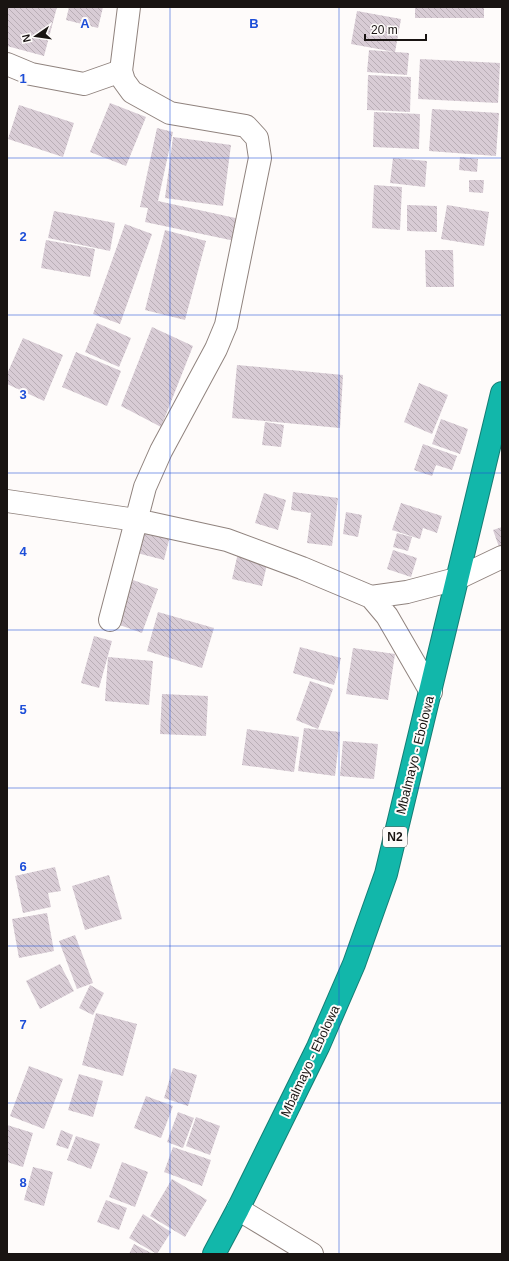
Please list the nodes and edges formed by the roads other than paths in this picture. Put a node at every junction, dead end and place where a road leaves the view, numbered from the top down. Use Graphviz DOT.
graph roads {
  1 [pos="129,7"];
  2 [pos="7,64"];
  3 [pos="121,71"];
  4 [pos="502,393"];
  5 [pos="7,501"];
  6 [pos="136,520"];
  7 [pos="502,557"];
  8 [pos="456,579"];
  9 [pos="372,597"];
  10 [pos="110,620"];
  11 [pos="431,692"];
  12 [pos="238,1210"];
  13 [pos="214,1254"];
  14 [pos="312,1254"];
  1 -- 3 [label="street"];
  2 -- 3 [label="street"];
  3 -- 6 [label="street"];
  4 -- 8 [label="highway, Mbalmayo - Ebolowa / N2"];
  5 -- 6 [label="street"];
  6 -- 9 [label="street"];
  6 -- 10 [label="street"];
  7 -- 8 [label="street"];
  8 -- 9 [label="street"];
  8 -- 11 [label="highway, Mbalmayo - Ebolowa / N2"];
  9 -- 11 [label="street"];
  11 -- 12 [label="highway, Mbalmayo - Ebolowa / N2"];
  12 -- 13 [label="highway, Mbalmayo - Ebolowa / N2"];
  12 -- 14 [label="street"];
}
